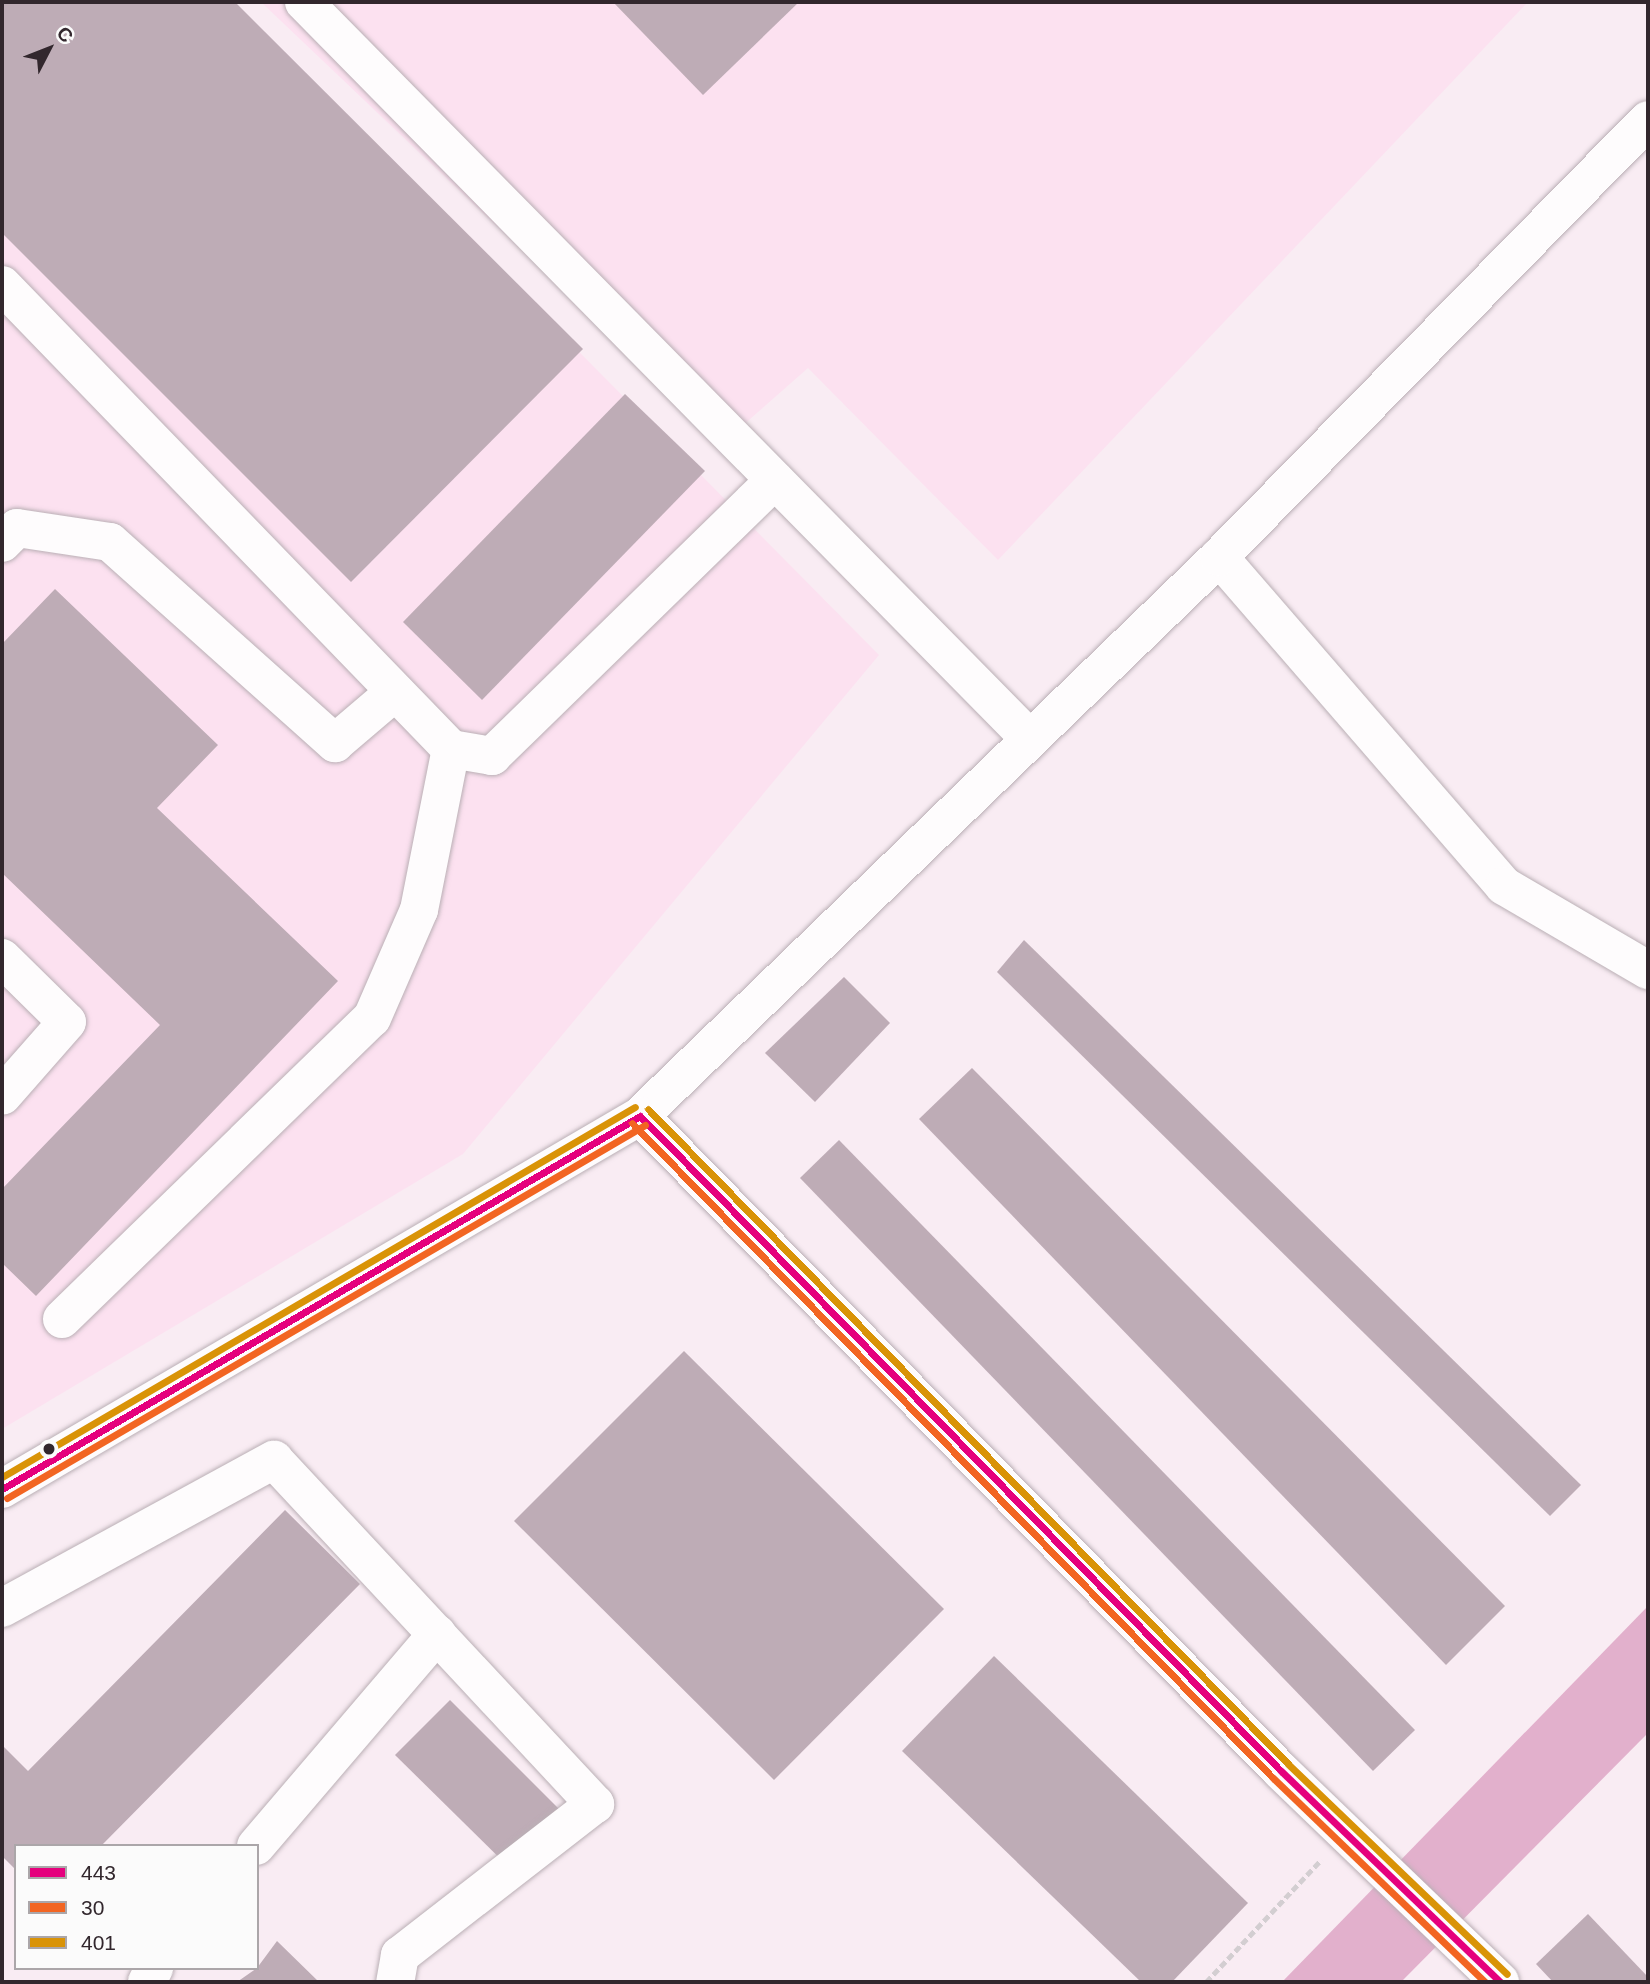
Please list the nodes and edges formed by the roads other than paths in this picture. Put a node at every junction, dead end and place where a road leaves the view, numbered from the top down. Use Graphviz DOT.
graph roads {
  1 [pos="304,2"];
  2 [pos="1648,120"];
  3 [pos="2,285"];
  4 [pos="775,480"];
  5 [pos="2,543"];
  6 [pos="1219,557"];
  7 [pos="395,692"];
  8 [pos="1030,739"];
  9 [pos="451,750"];
  10 [pos="2,958"];
  11 [pos="1648,970"];
  12 [pos="2,1096"];
  13 [pos="640,1116"];
  14 [pos="62,1320"];
  15 [pos="2,1489"];
  16 [pos="2,1608"];
  17 [pos="437,1634"];
  18 [pos="258,1844"];
  19 [pos="396,1982"];
  20 [pos="1500,1982"];
  1 -- 4 [label="street"];
  2 -- 6 [label="street"];
  3 -- 7 [label="street"];
  4 -- 8 [label="street"];
  4 -- 9 [label="street"];
  5 -- 7 [label="street"];
  6 -- 8 [label="street"];
  6 -- 11 [label="street"];
  7 -- 9 [label="street"];
  8 -- 13 [label="street"];
  9 -- 14 [label="street"];
  10 -- 12 [label="street"];
  13 -- 15 [label="street"];
  13 -- 20 [label="street"];
  16 -- 17 [label="street"];
  17 -- 18 [label="street"];
  17 -- 19 [label="street"];
}
